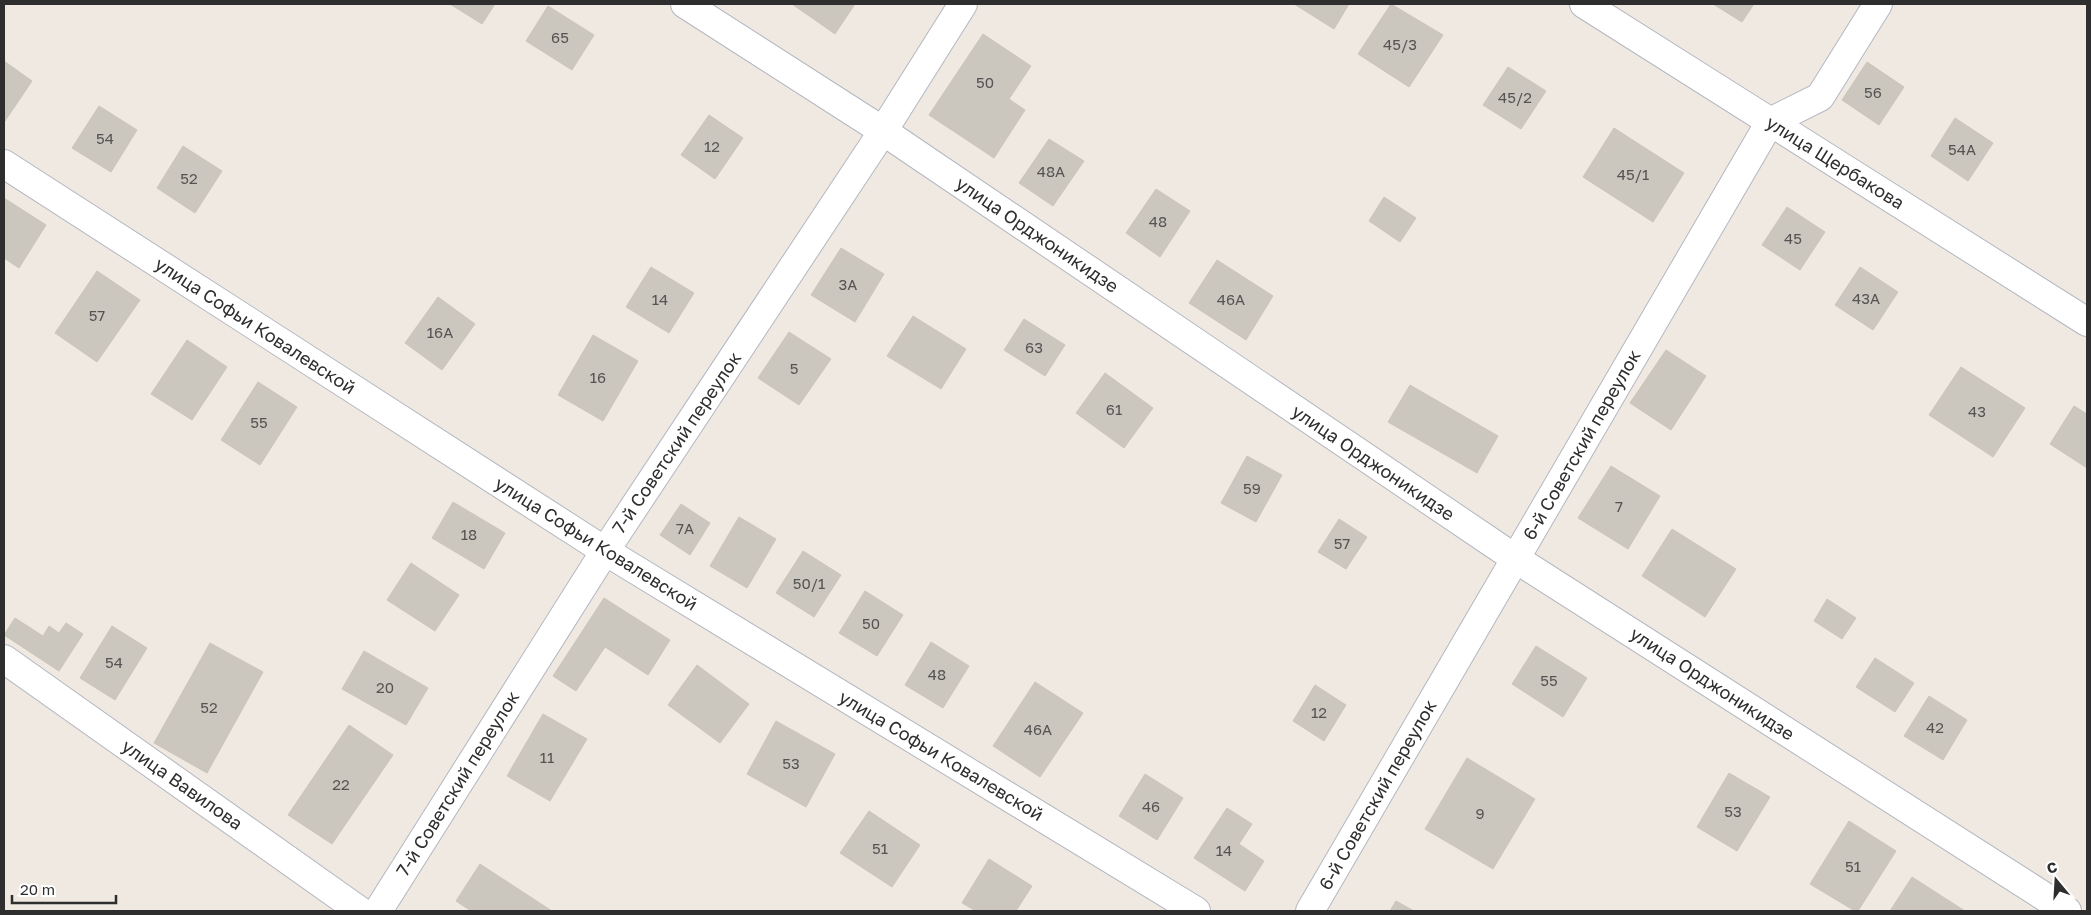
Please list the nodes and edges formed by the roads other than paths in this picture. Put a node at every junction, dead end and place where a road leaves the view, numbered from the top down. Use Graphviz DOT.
graph roads {
  1 [pos="685,4"];
  2 [pos="963,4"];
  3 [pos="1584,4"];
  4 [pos="1878,4"];
  5 [pos="1770,122"];
  6 [pos="883,131"];
  7 [pos="4,164"];
  8 [pos="2087,322"];
  9 [pos="605,552"];
  10 [pos="1516,559"];
  11 [pos="4,658"];
  12 [pos="360,911"];
  13 [pos="378,911"];
  14 [pos="1196,911"];
  15 [pos="1310,911"];
  16 [pos="2067,911"];
  1 -- 6 [label="street, улица Орджоникидзе"];
  2 -- 6 [label="street, 7-й Советский переулок"];
  3 -- 5 [label="street, улица Щербакова"];
  4 -- 5 [label="street"];
  5 -- 8 [label="street, улица Щербакова"];
  5 -- 10 [label="street, 6-й Советский переулок"];
  6 -- 9 [label="street, 7-й Советский переулок"];
  6 -- 10 [label="street, улица Орджоникидзе"];
  7 -- 9 [label="street, улица Софьи Ковалевской"];
  9 -- 13 [label="street, 7-й Советский переулок"];
  9 -- 14 [label="street, улица Софьи Ковалевской"];
  10 -- 15 [label="street, 6-й Советский переулок"];
  10 -- 16 [label="street, улица Орджоникидзе"];
  11 -- 12 [label="street, улица Вавилова"];
}
